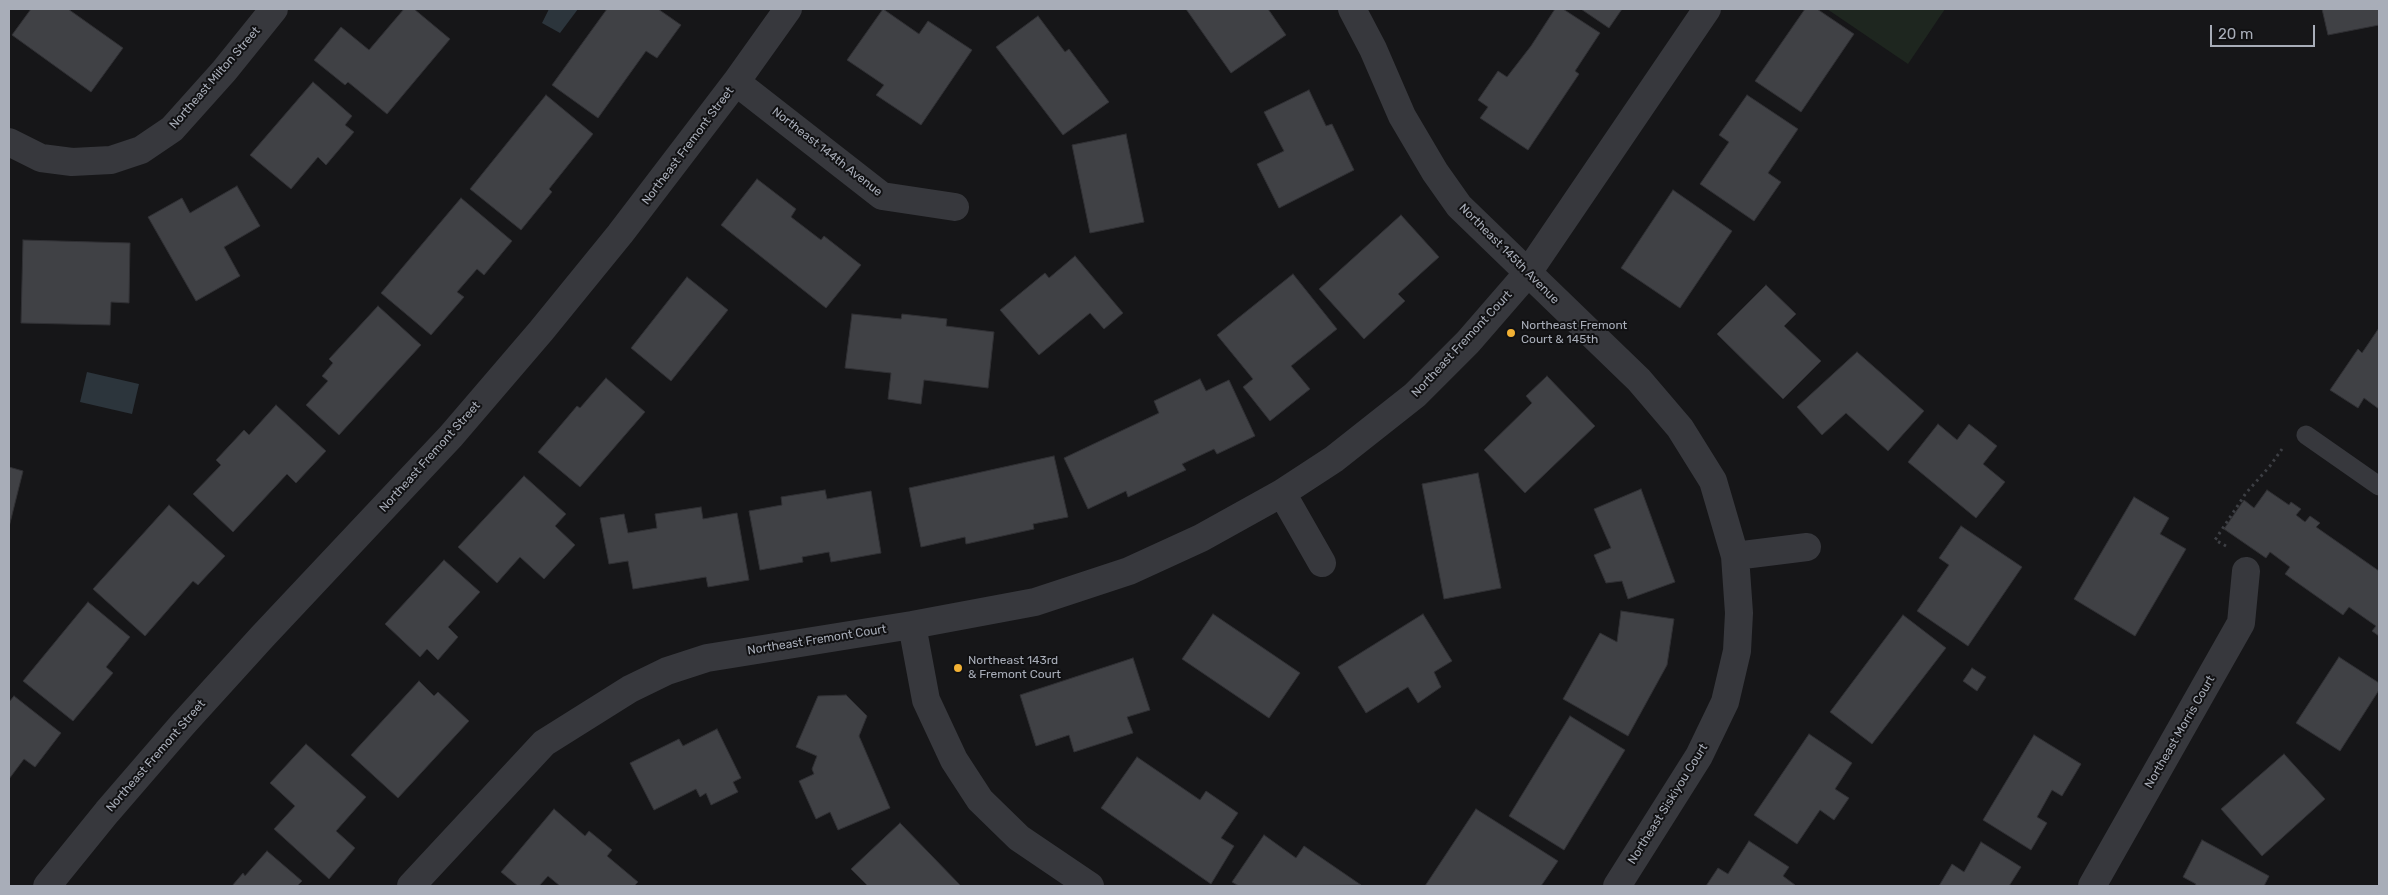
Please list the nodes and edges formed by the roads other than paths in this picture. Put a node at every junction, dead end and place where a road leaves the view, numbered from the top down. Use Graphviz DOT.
graph roads {
  1 [pos="274,9"];
  2 [pos="788,9"];
  3 [pos="1352,9"];
  4 [pos="1707,9"];
  5 [pos="736,82"];
  6 [pos="9,142"];
  7 [pos="955,207"];
  8 [pos="1527,274"];
  9 [pos="2306,434"];
  10 [pos="2379,486"];
  11 [pos="1282,493"];
  12 [pos="1807,547"];
  13 [pos="1736,556"];
  14 [pos="1322,563"];
  15 [pos="2246,571"];
  16 [pos="912,625"];
  17 [pos="47,886"];
  18 [pos="411,886"];
  19 [pos="1090,886"];
  20 [pos="1617,886"];
  21 [pos="2092,886"];
  1 -- 6 [label="street, Northeast Milton Street"];
  2 -- 5 [label="street, Northeast Fremont Street"];
  3 -- 8 [label="street, Northeast 145th Avenue"];
  4 -- 8 [label="street, Northeast Fremont Court"];
  5 -- 7 [label="street, Northeast 144th Avenue"];
  5 -- 17 [label="street, Northeast Fremont Street"];
  8 -- 11 [label="street, Northeast Fremont Court"];
  8 -- 13 [label="street, Northeast 145th Avenue"];
  9 -- 10 [label="lane"];
  11 -- 14 [label="street"];
  11 -- 16 [label="street, Northeast Fremont Court"];
  12 -- 13 [label="street"];
  13 -- 20 [label="street, Northeast Siskiyou Court"];
  15 -- 21 [label="street, Northeast Morris Court"];
  16 -- 18 [label="street, Northeast Fremont Court"];
  16 -- 19 [label="street"];
}
